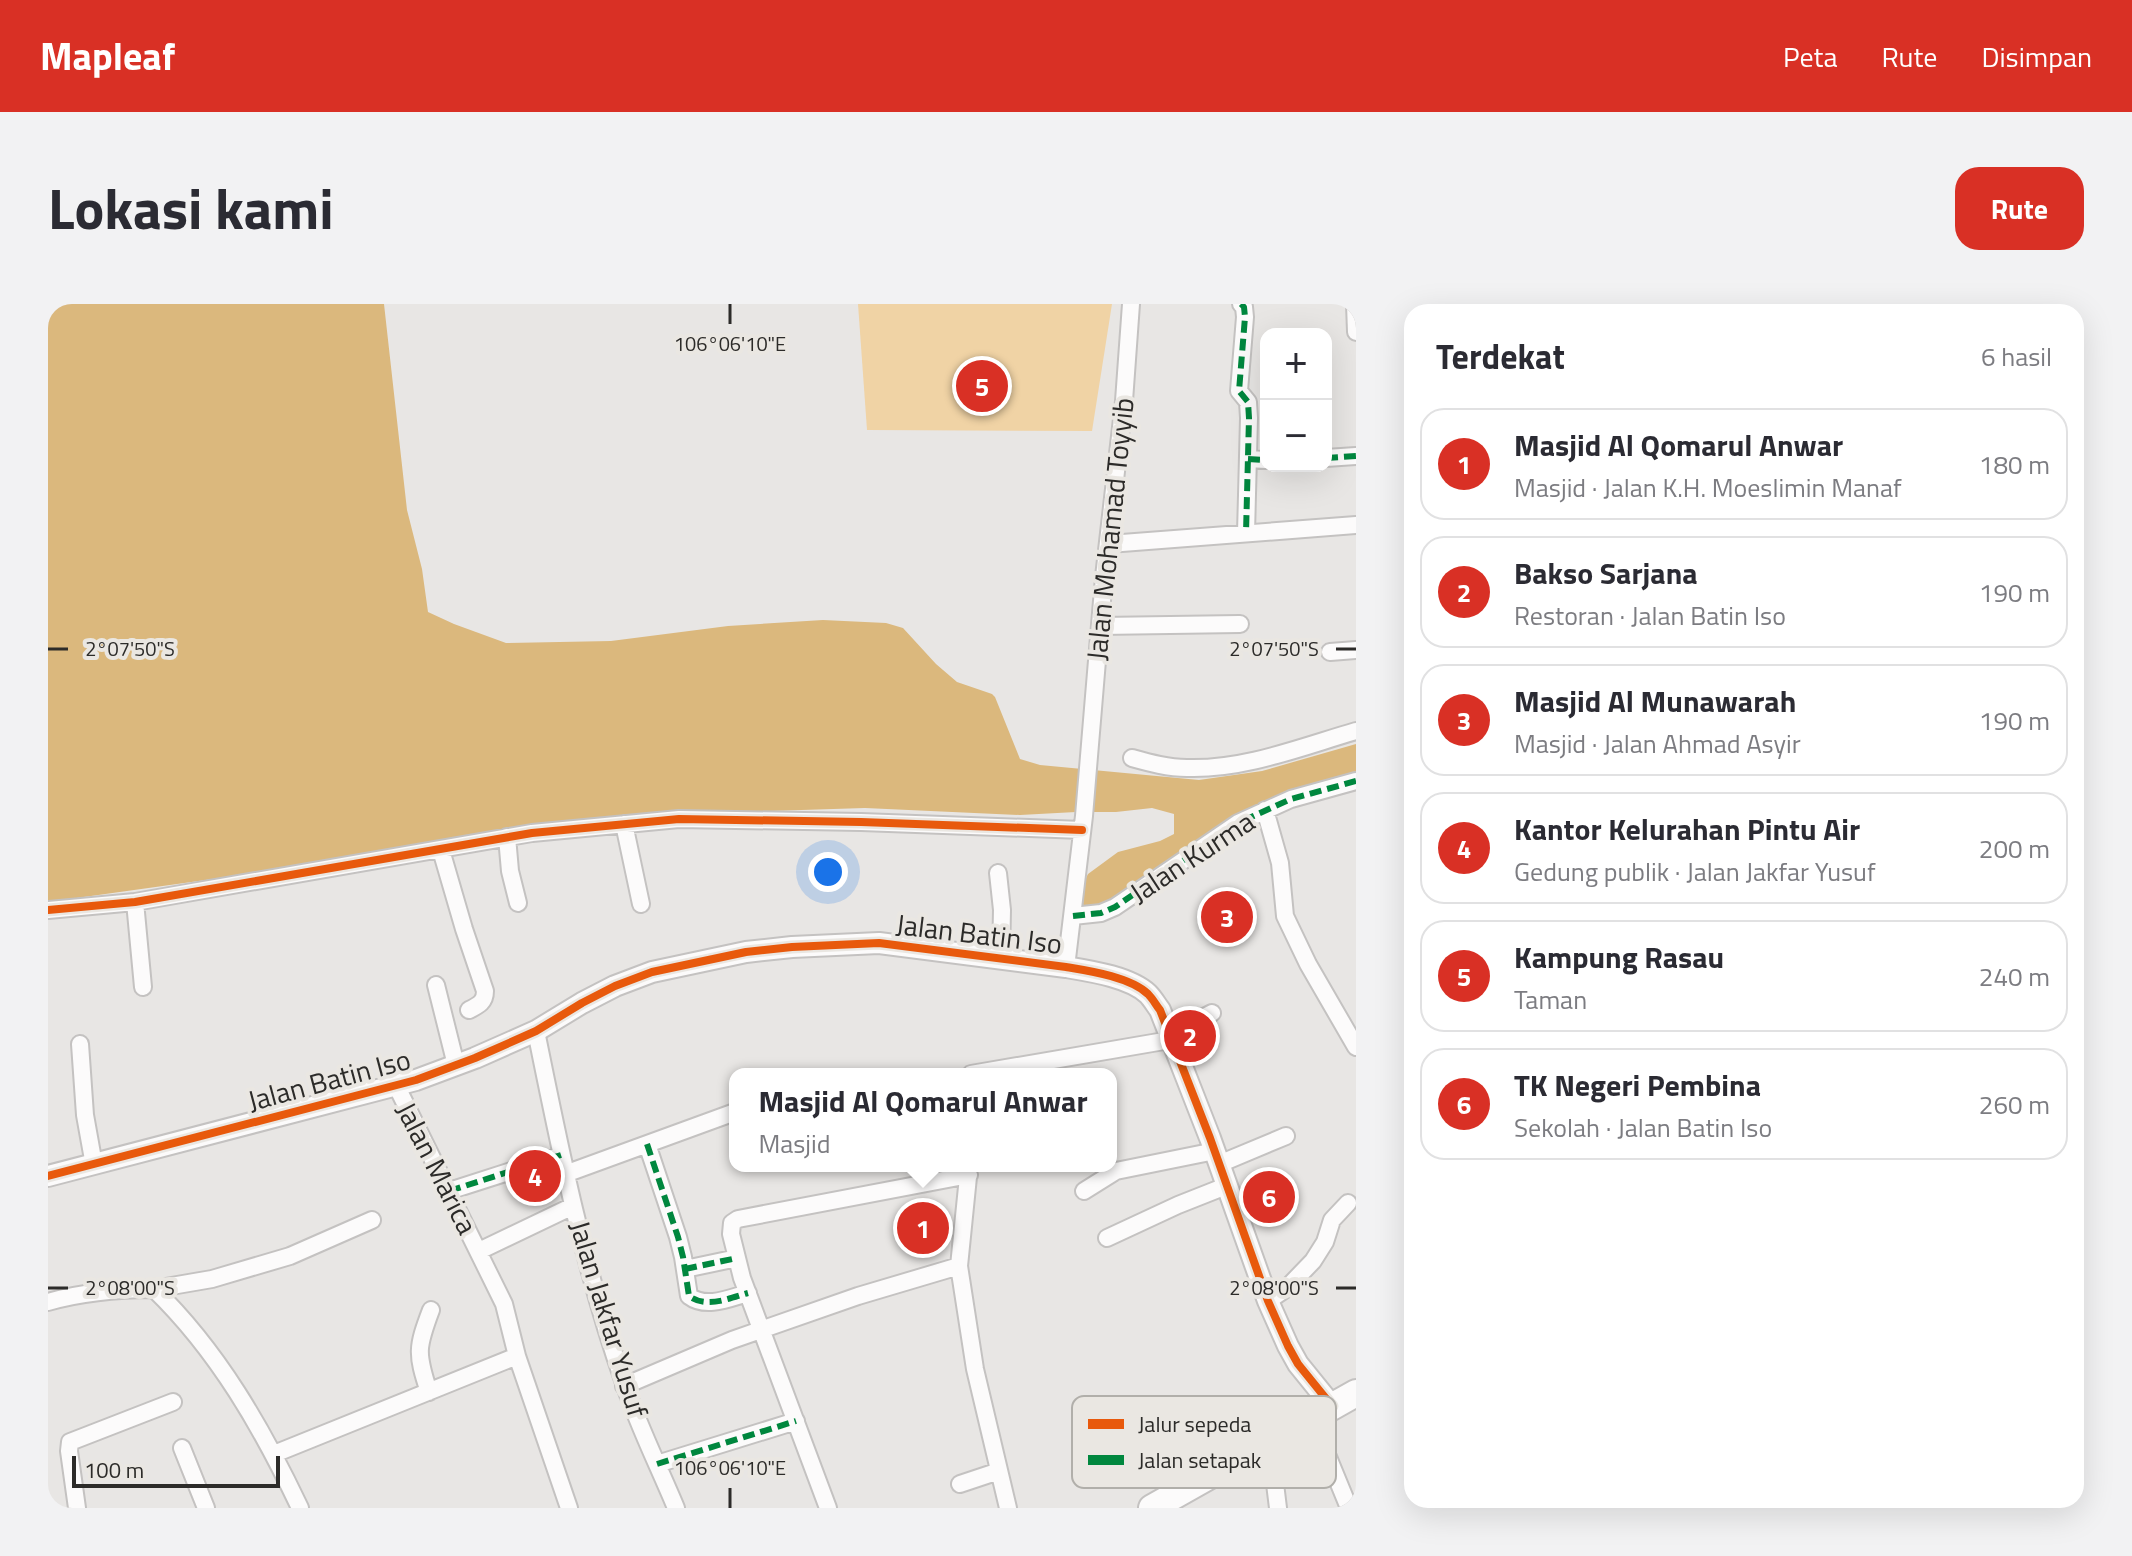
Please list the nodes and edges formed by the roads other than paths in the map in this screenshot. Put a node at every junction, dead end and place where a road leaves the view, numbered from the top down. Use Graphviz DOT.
graph roads {
  1 [pos="1131,304"];
  2 [pos="1241,304"];
  3 [pos="1355,304"];
  4 [pos="1356,332"];
  5 [pos="1356,456"];
  6 [pos="1332,458"];
  7 [pos="1248,459"];
  8 [pos="1260,460"];
  9 [pos="1356,525"];
  10 [pos="1246,533"];
  11 [pos="1109,544"];
  12 [pos="1240,624"];
  13 [pos="1100,626"];
  14 [pos="1356,650"];
  15 [pos="1330,652"];
  16 [pos="1356,731"];
  17 [pos="1132,758"];
  18 [pos="1356,781"];
  19 [pos="1265,810"];
  20 [pos="1083,823"];
  21 [pos="624,824"];
  22 [pos="507,837"];
  23 [pos="441,850"];
  24 [pos="998,873"];
  25 [pos="135,902"];
  26 [pos="518,903"];
  27 [pos="641,904"];
  28 [pos="48,910"];
  29 [pos="1073,916"];
  30 [pos="1001,959"];
  31 [pos="1066,967"];
  32 [pos="436,985"];
  33 [pos="143,987"];
  34 [pos="469,1010"];
  35 [pos="1212,1013"];
  36 [pos="536,1031"];
  37 [pos="1170,1040"];
  38 [pos="80,1044"];
  39 [pos="1356,1047"];
  40 [pos="456,1065"];
  41 [pos="1002,1068"];
  42 [pos="396,1085"];
  43 [pos="729,1114"];
  44 [pos="1286,1136"];
  45 [pos="647,1144"];
  46 [pos="561,1155"];
  47 [pos="1217,1158"];
  48 [pos="94,1165"];
  49 [pos="1117,1171"];
  50 [pos="964,1172"];
  51 [pos="969,1172"];
  52 [pos="1114,1172"];
  53 [pos="565,1174"];
  54 [pos="48,1176"];
  55 [pos="1226,1186"];
  56 [pos="449,1191"];
  57 [pos="1084,1191"];
  58 [pos="1348,1203"];
  59 [pos="573,1206"];
  60 [pos="372,1220"];
  61 [pos="1107,1238"];
  62 [pos="479,1251"];
  63 [pos="737,1258"];
  64 [pos="959,1266"];
  65 [pos="685,1269"];
  66 [pos="154,1289"];
  67 [pos="748,1293"];
  68 [pos="1268,1301"];
  69 [pos="48,1302"];
  70 [pos="431,1310"];
  71 [pos="761,1331"];
  72 [pos="517,1356"];
  73 [pos="624,1386"];
  74 [pos="429,1392"];
  75 [pos="1356,1393"];
  76 [pos="1314,1396"];
  77 [pos="173,1402"];
  78 [pos="1336,1404"];
  79 [pos="796,1421"];
  80 [pos="182,1448"];
  81 [pos="274,1454"];
  82 [pos="1336,1462"];
  83 [pos="657,1464"];
  84 [pos="999,1471"];
  85 [pos="960,1484"];
  86 [pos="1188,1488"];
  87 [pos="1276,1488"];
  88 [pos="77,1508"];
  89 [pos="206,1508"];
  90 [pos="300,1508"];
  91 [pos="569,1508"];
  92 [pos="676,1508"];
  93 [pos="828,1508"];
  94 [pos="1008,1508"];
  95 [pos="1152,1508"];
  96 [pos="1278,1508"];
  97 [pos="1349,1508"];
  1 -- 11 [label="street, Jalan Mohamad Toyyib"];
  2 -- 7 [label="street"];
  3 -- 4 [label="street"];
  5 -- 6 [label="street"];
  7 -- 8 [label="street"];
  7 -- 10 [label="street"];
  9 -- 10 [label="street"];
  10 -- 11 [label="street"];
  11 -- 13 [label="street, Jalan Mohamad Toyyib"];
  12 -- 13 [label="street"];
  13 -- 20 [label="street, Jalan Mohamad Toyyib"];
  14 -- 15 [label="street"];
  16 -- 17 [label="street"];
  18 -- 19 [label="street, Jalan Kurma"];
  19 -- 29 [label="street, Jalan Kurma"];
  19 -- 39 [label="street"];
  20 -- 21 [label="street"];
  20 -- 29 [label="street"];
  21 -- 22 [label="street"];
  21 -- 27 [label="street"];
  22 -- 23 [label="street"];
  22 -- 26 [label="street"];
  23 -- 25 [label="street"];
  23 -- 34 [label="street"];
  24 -- 30 [label="street"];
  25 -- 28 [label="street"];
  25 -- 33 [label="street"];
  29 -- 31 [label="street"];
  30 -- 31 [label="street, Jalan Batin Iso"];
  30 -- 36 [label="street, Jalan Batin Iso"];
  31 -- 37 [label="street, Jalan Batin Iso"];
  32 -- 40 [label="street"];
  35 -- 37 [label="street"];
  36 -- 40 [label="street, Jalan Batin Iso"];
  36 -- 46 [label="street, Jalan Jakfar Yusuf"];
  37 -- 41 [label="street"];
  37 -- 47 [label="street, Jalan Batin Iso"];
  38 -- 48 [label="street"];
  40 -- 42 [label="street, Jalan Batin Iso"];
  42 -- 48 [label="street, Jalan Batin Iso"];
  42 -- 56 [label="street, Jalan Marica"];
  43 -- 45 [label="street"];
  44 -- 47 [label="street"];
  45 -- 53 [label="street"];
  45 -- 65 [label="street"];
  46 -- 53 [label="street, Jalan Jakfar Yusuf"];
  46 -- 56 [label="street"];
  47 -- 49 [label="street"];
  47 -- 55 [label="street, Jalan Batin Iso"];
  48 -- 54 [label="street, Jalan Batin Iso"];
  50 -- 63 [label="street"];
  51 -- 64 [label="street"];
  52 -- 57 [label="street"];
  53 -- 59 [label="street, Jalan Jakfar Yusuf"];
  55 -- 61 [label="street"];
  55 -- 68 [label="street, Jalan Batin Iso"];
  56 -- 62 [label="street, Jalan Marica"];
  58 -- 68 [label="street"];
  59 -- 62 [label="street"];
  59 -- 73 [label="street, Jalan Jakfar Yusuf"];
  60 -- 66 [label="street"];
  62 -- 72 [label="street, Jalan Marica"];
  63 -- 65 [label="street"];
  63 -- 67 [label="street"];
  64 -- 71 [label="street"];
  64 -- 84 [label="street"];
  65 -- 67 [label="street"];
  66 -- 69 [label="street"];
  66 -- 81 [label="street"];
  67 -- 71 [label="street"];
  68 -- 76 [label="street, Jalan Batin Iso"];
  70 -- 74 [label="street"];
  71 -- 73 [label="street"];
  71 -- 79 [label="street"];
  72 -- 74 [label="street"];
  72 -- 91 [label="street"];
  73 -- 83 [label="street, Jalan Jakfar Yusuf"];
  74 -- 81 [label="street"];
  75 -- 78 [label="highway"];
  77 -- 88 [label="street"];
  79 -- 83 [label="street"];
  79 -- 93 [label="street"];
  80 -- 89 [label="street"];
  81 -- 90 [label="street"];
  82 -- 97 [label="street"];
  83 -- 92 [label="street, Jalan Jakfar Yusuf"];
  84 -- 85 [label="street"];
  84 -- 94 [label="street"];
  86 -- 95 [label="highway"];
  87 -- 96 [label="street"];
}
